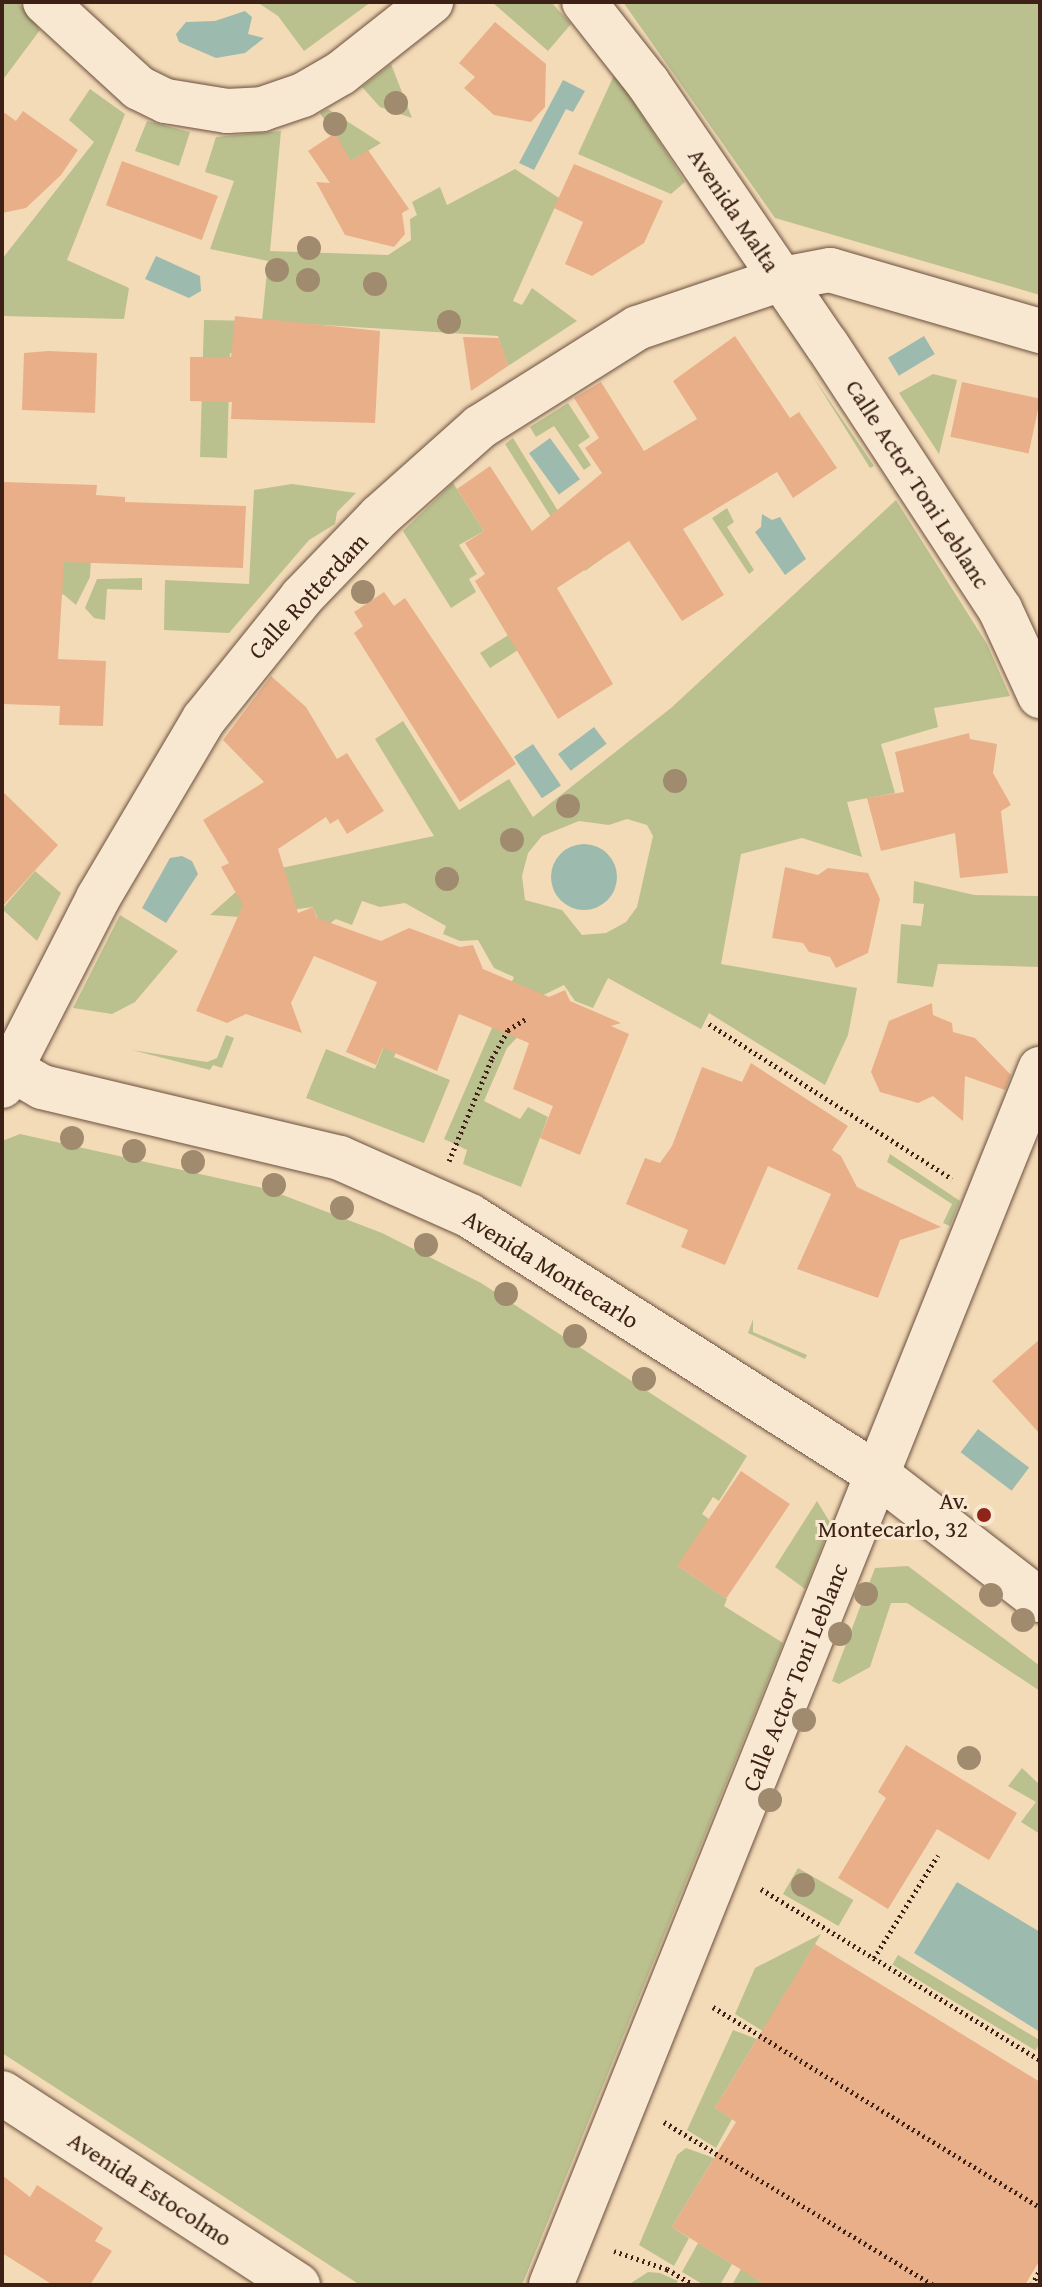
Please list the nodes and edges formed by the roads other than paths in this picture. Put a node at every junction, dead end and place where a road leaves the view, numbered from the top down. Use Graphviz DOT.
graph roads {
  1 [pos="45,2"];
  2 [pos="431,2"];
  3 [pos="584,2"];
  4 [pos="782,279"];
  5 [pos="1040,331"];
  6 [pos="1040,696"];
  7 [pos="1040,1069"];
  8 [pos="5,1074"];
  9 [pos="878,1475"];
  10 [pos="1040,1600"];
  11 [pos="2,2093"];
  12 [pos="298,2285"];
  13 [pos="551,2285"];
  1 -- 2 [label="street"];
  3 -- 4 [label="street, Avenida Malta"];
  4 -- 5 [label="street, Avenida Malta"];
  4 -- 6 [label="street, Calle Actor Toni Leblanc"];
  4 -- 8 [label="street, Calle Rotterdam"];
  7 -- 9 [label="street, Calle Actor Toni Leblanc"];
  8 -- 9 [label="street, Avenida Montecarlo"];
  9 -- 10 [label="street, Avenida Montecarlo"];
  9 -- 13 [label="street, Calle Actor Toni Leblanc"];
  11 -- 12 [label="street, Avenida Estocolmo"];
}
